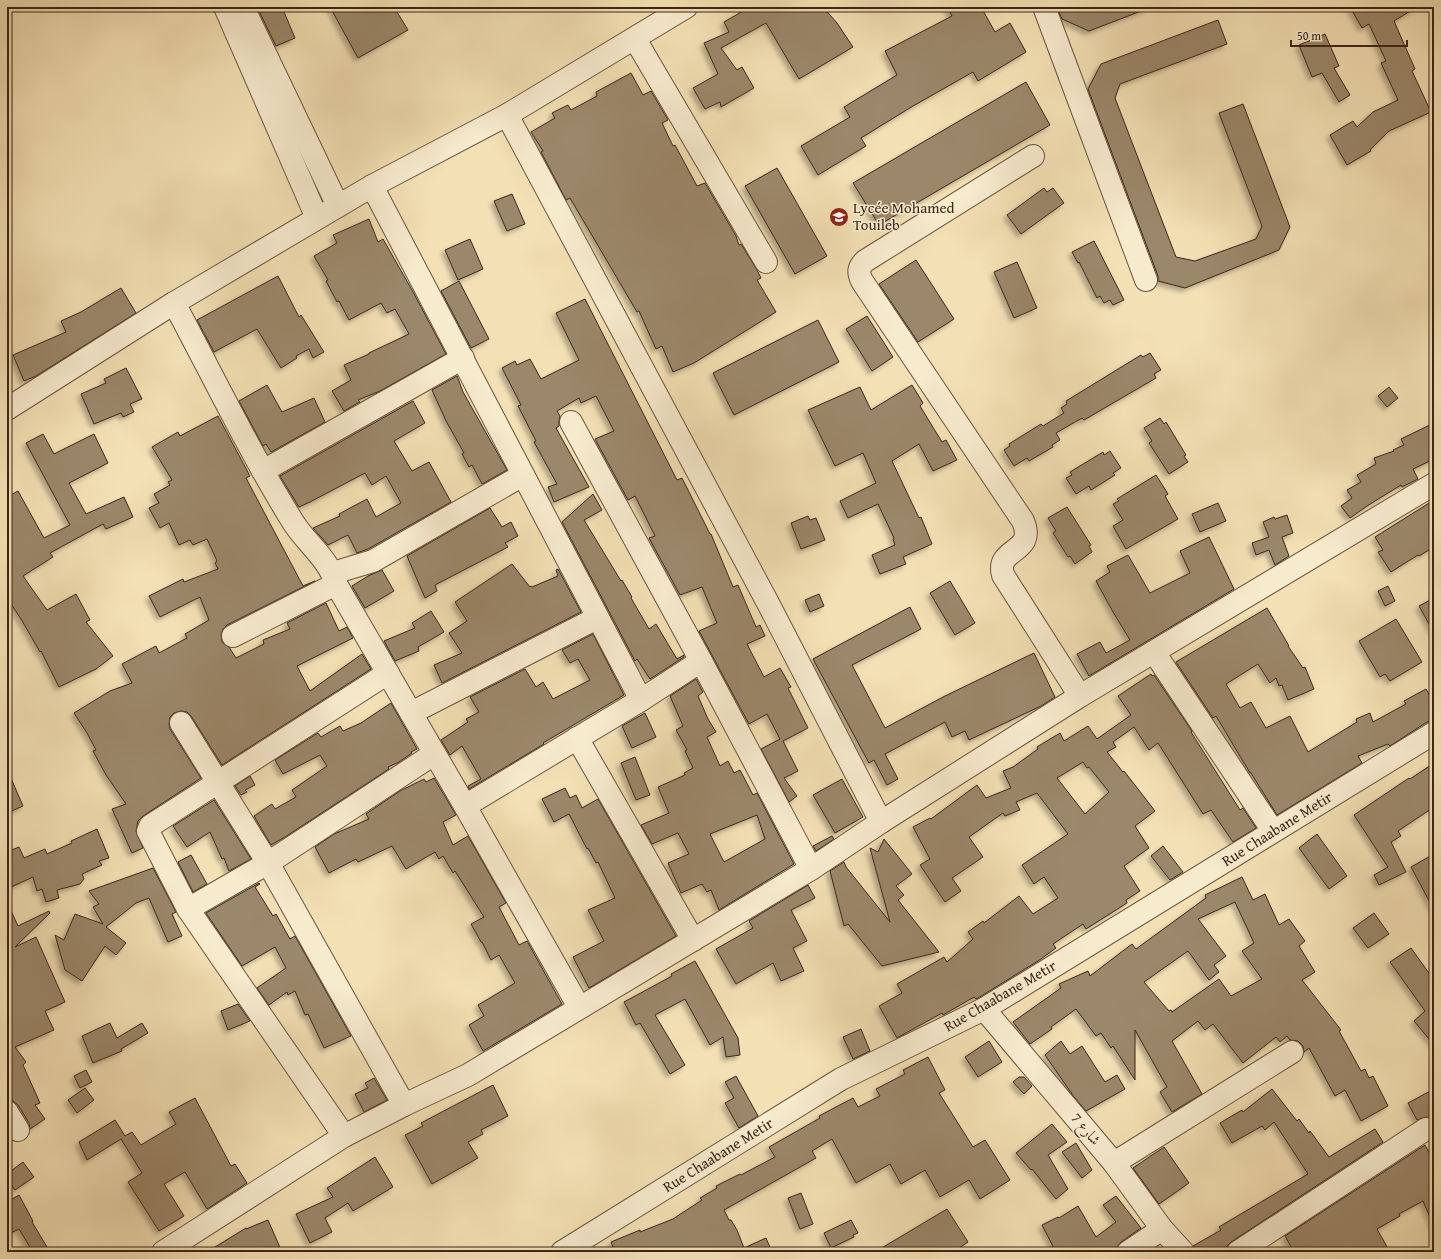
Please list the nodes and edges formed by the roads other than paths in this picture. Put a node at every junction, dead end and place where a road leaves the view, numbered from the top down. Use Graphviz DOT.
graph roads {
  1 [pos="225,7"];
  2 [pos="243,7"];
  3 [pos="686,7"];
  4 [pos="1044,7"];
  5 [pos="635,39"];
  6 [pos="507,115"];
  7 [pos="1033,156"];
  8 [pos="372,186"];
  9 [pos="338,206"];
  10 [pos="317,218"];
  11 [pos="766,262"];
  12 [pos="1146,280"];
  13 [pos="174,303"];
  14 [pos="463,358"];
  15 [pos="7,409"];
  16 [pos="571,422"];
  17 [pos="263,471"];
  18 [pos="523,475"];
  19 [pos="1434,484"];
  20 [pos="334,578"];
  21 [pos="597,618"];
  22 [pos="233,636"];
  23 [pos="1154,652"];
  24 [pos="701,661"];
  25 [pos="388,673"];
  26 [pos="1080,696"];
  27 [pos="641,700"];
  28 [pos="411,713"];
  29 [pos="181,723"];
  30 [pos="1434,733"];
  31 [pos="576,738"];
  32 [pos="434,754"];
  33 [pos="218,782"];
  34 [pos="465,806"];
  35 [pos="881,822"];
  36 [pos="1273,831"];
  37 [pos="268,863"];
  38 [pos="811,869"];
  39 [pos="188,909"];
  40 [pos="693,940"];
  41 [pos="579,1007"];
  42 [pos="984,1009"];
  43 [pos="1292,1052"];
  44 [pos="404,1105"];
  45 [pos="1426,1129"];
  46 [pos="344,1136"];
  47 [pos="1114,1163"];
  48 [pos="1162,1229"];
  49 [pos="163,1252"];
  50 [pos="562,1252"];
  51 [pos="1128,1252"];
  52 [pos="1183,1252"];
  53 [pos="1238,1252"];
  1 -- 10 [label="street"];
  2 -- 9 [label="street"];
  3 -- 5 [label="street"];
  4 -- 12 [label="street"];
  5 -- 6 [label="street"];
  5 -- 11 [label="street"];
  6 -- 8 [label="street"];
  6 -- 35 [label="street"];
  7 -- 26 [label="street"];
  8 -- 9 [label="street"];
  8 -- 14 [label="street"];
  9 -- 10 [label="street"];
  10 -- 13 [label="street"];
  13 -- 15 [label="street"];
  13 -- 17 [label="street"];
  14 -- 17 [label="street"];
  14 -- 18 [label="street"];
  16 -- 24 [label="street"];
  17 -- 20 [label="street"];
  18 -- 20 [label="street"];
  18 -- 21 [label="street"];
  19 -- 23 [label="street"];
  20 -- 22 [label="street"];
  20 -- 25 [label="street"];
  21 -- 27 [label="street"];
  21 -- 28 [label="street"];
  23 -- 26 [label="street"];
  23 -- 36 [label="street"];
  24 -- 27 [label="street"];
  24 -- 38 [label="street"];
  25 -- 28 [label="street"];
  25 -- 33 [label="street"];
  26 -- 35 [label="street"];
  27 -- 31 [label="street"];
  28 -- 32 [label="street"];
  29 -- 33 [label="street"];
  30 -- 36 [label="street, Rue Chaabane Metir"];
  31 -- 34 [label="street"];
  31 -- 40 [label="street"];
  32 -- 34 [label="street"];
  32 -- 37 [label="street"];
  33 -- 37 [label="street"];
  33 -- 39 [label="street"];
  34 -- 41 [label="street"];
  35 -- 38 [label="street"];
  36 -- 42 [label="street, Rue Chaabane Metir"];
  37 -- 39 [label="street"];
  37 -- 44 [label="street"];
  38 -- 40 [label="street"];
  39 -- 46 [label="street"];
  40 -- 41 [label="street"];
  41 -- 44 [label="street"];
  42 -- 47 [label="street, شارع 7"];
  42 -- 50 [label="street, Rue Chaabane Metir"];
  43 -- 47 [label="street"];
  44 -- 46 [label="street"];
  45 -- 53 [label="street"];
  46 -- 49 [label="street"];
  47 -- 48 [label="street, شارع 7"];
  48 -- 51 [label="street"];
  48 -- 52 [label="street, شارع 7"];
}
